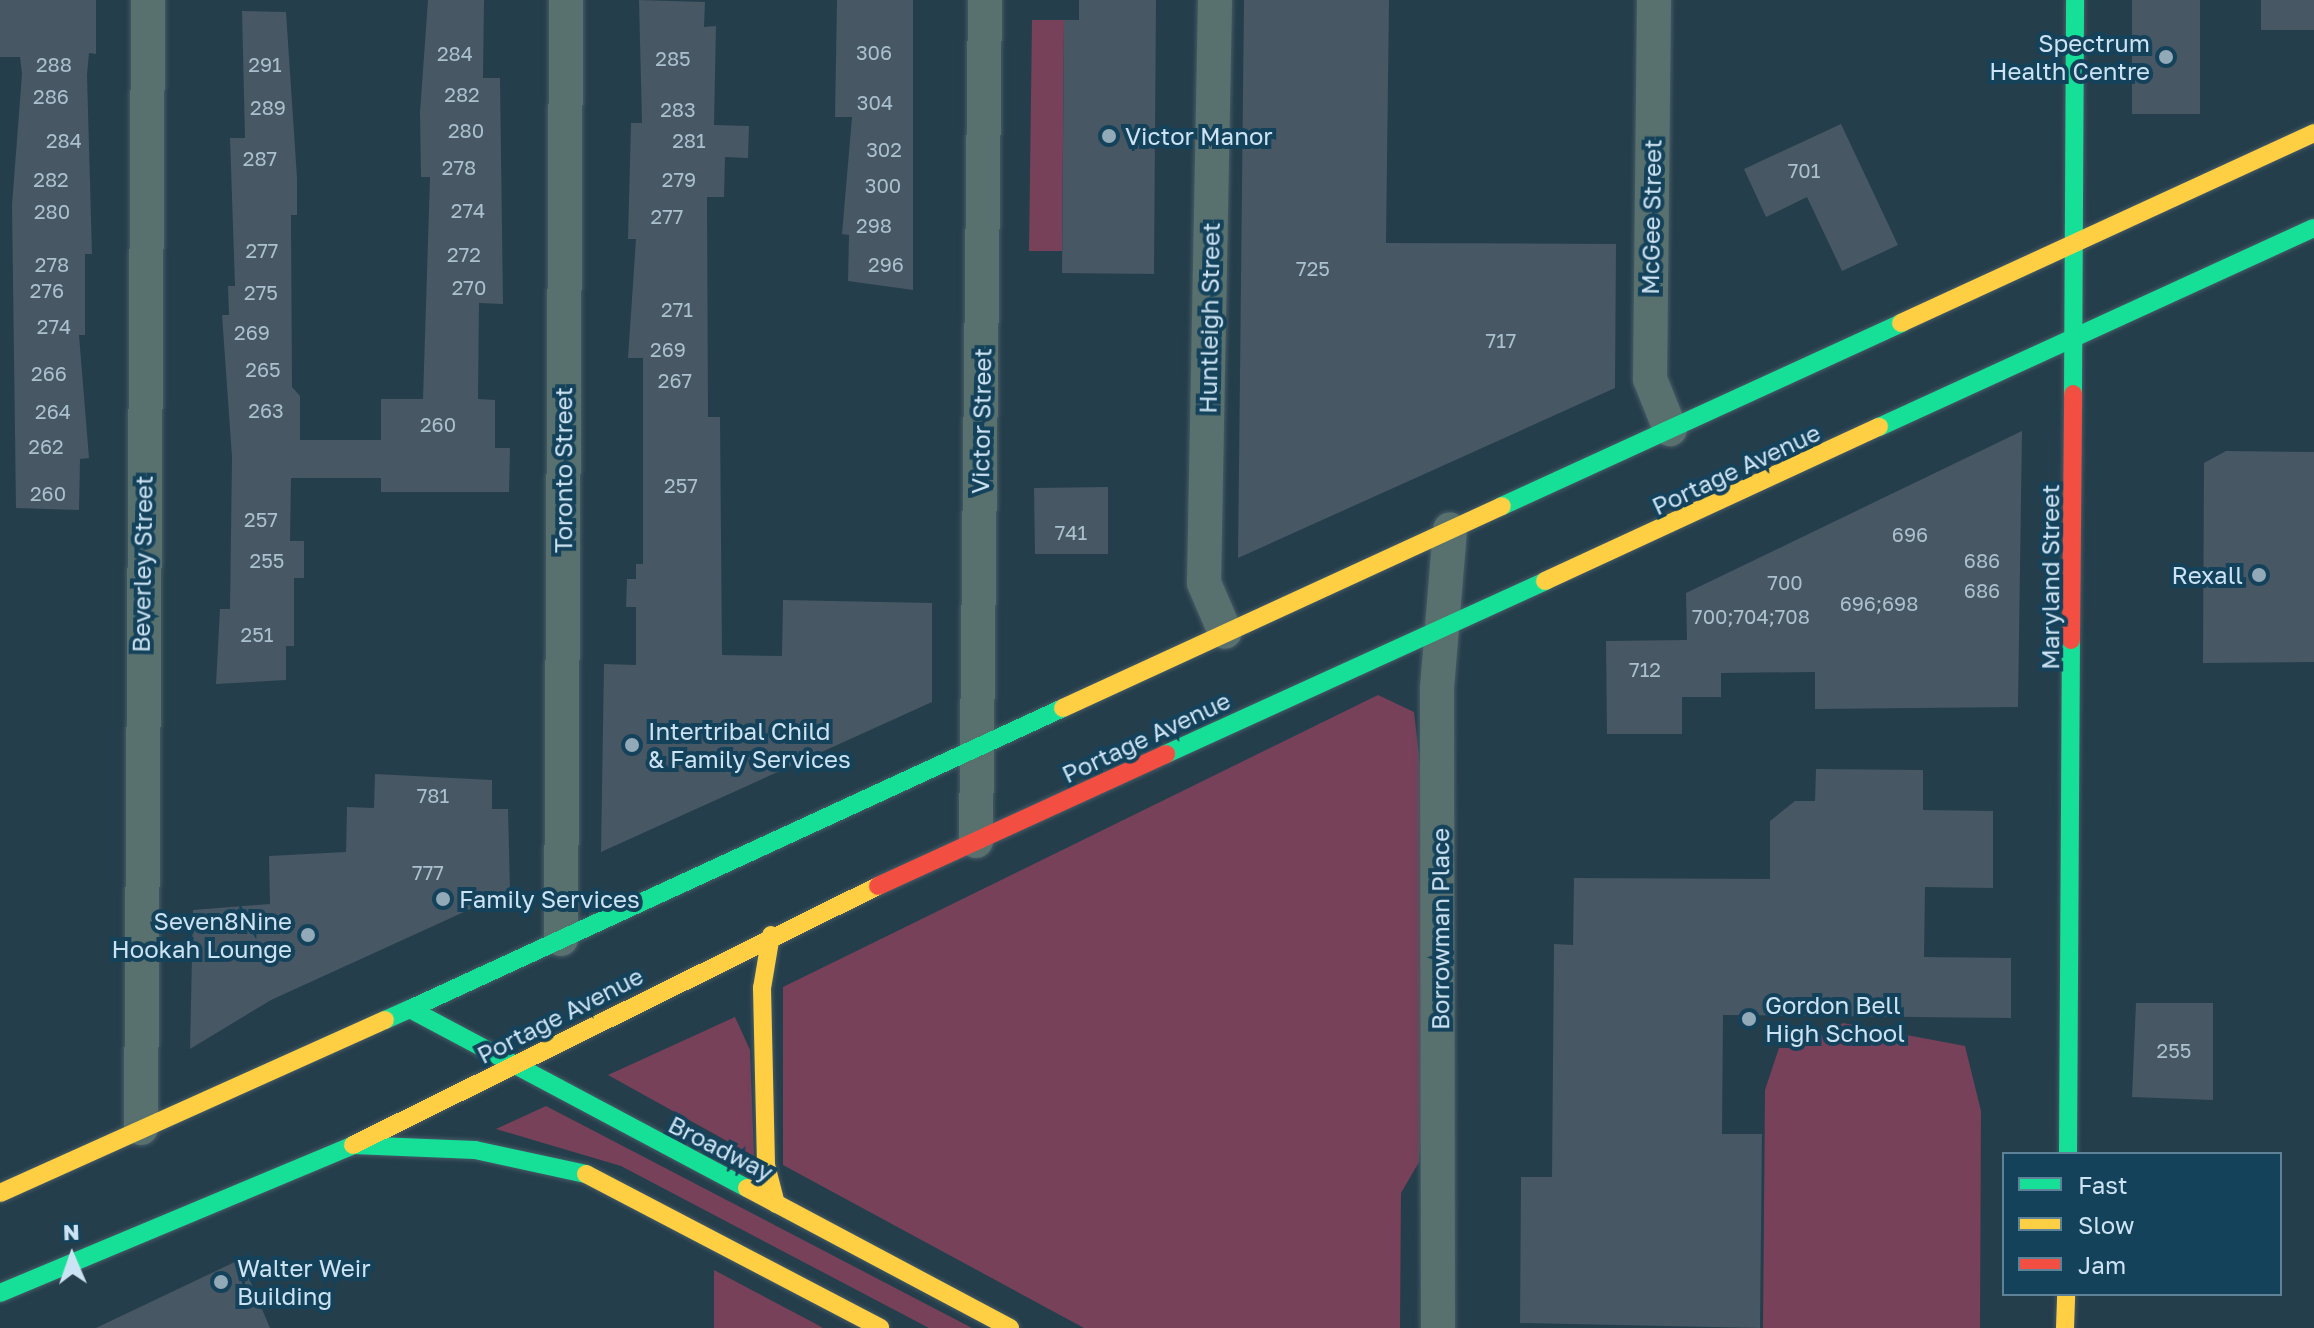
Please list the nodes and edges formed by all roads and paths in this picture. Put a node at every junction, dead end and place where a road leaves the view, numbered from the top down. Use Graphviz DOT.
graph roads {
  1 [pos="148,0"];
  2 [pos="566,0"];
  3 [pos="985,0"];
  4 [pos="1215,0"];
  5 [pos="1654,0"];
  6 [pos="2075,0"];
  7 [pos="2314,133"];
  8 [pos="2314,228"];
  9 [pos="2074,246"];
  10 [pos="2075,340"];
  11 [pos="1670,429"];
  12 [pos="1450,530"];
  13 [pos="1441,630"];
  14 [pos="1225,632"];
  15 [pos="977,748"];
  16 [pos="976,841"];
  17 [pos="771,935"];
  18 [pos="561,939"];
  19 [pos="410,1009"];
  20 [pos="513,1066"];
  21 [pos="141,1128"];
  22 [pos="353,1145"];
  23 [pos="2068,1152"];
  24 [pos="0,1193"];
  25 [pos="776,1204"];
  26 [pos="0,1293"];
  27 [pos="2066,1296"];
  28 [pos="880,1328"];
  29 [pos="1010,1328"];
  30 [pos="1438,1328"];
  31 [pos="2065,1328"];
  1 -- 21 [label="street, Beverley Street"];
  2 -- 18 [label="street, Toronto Street"];
  3 -- 15 [label="street, Victor Street"];
  4 -- 14 [label="street, Huntleigh Street"];
  5 -- 11 [label="street, McGee Street"];
  6 -- 9 [label="main road, Maryland Street"];
  7 -- 9 [label="main road"];
  8 -- 10 [label="main road, Portage Avenue"];
  9 -- 10 [label="main road, Maryland Street"];
  9 -- 11 [label="main road"];
  10 -- 13 [label="main road, Portage Avenue"];
  10 -- 23 [label="main road, Maryland Street"];
  11 -- 12 [label="main road"];
  12 -- 13 [label="street, Borrowman Place"];
  12 -- 14 [label="main road"];
  13 -- 16 [label="main road, Portage Avenue"];
  13 -- 30 [label="street, Borrowman Place"];
  14 -- 15 [label="main road"];
  15 -- 16 [label="street, Victor Street"];
  15 -- 18 [label="main road"];
  16 -- 17 [label="main road, Portage Avenue"];
  17 -- 20 [label="main road, Portage Avenue"];
  17 -- 25 [label="main road"];
  18 -- 19 [label="main road"];
  19 -- 20 [label="main road, Broadway"];
  19 -- 21 [label="main road"];
  20 -- 22 [label="main road, Portage Avenue"];
  20 -- 25 [label="main road, Broadway"];
  21 -- 24 [label="main road"];
  22 -- 26 [label="main road, Portage Avenue"];
  22 -- 28 [label="main road"];
  25 -- 29 [label="main road, Broadway"];
  27 -- 31 [label="main road"];
}
